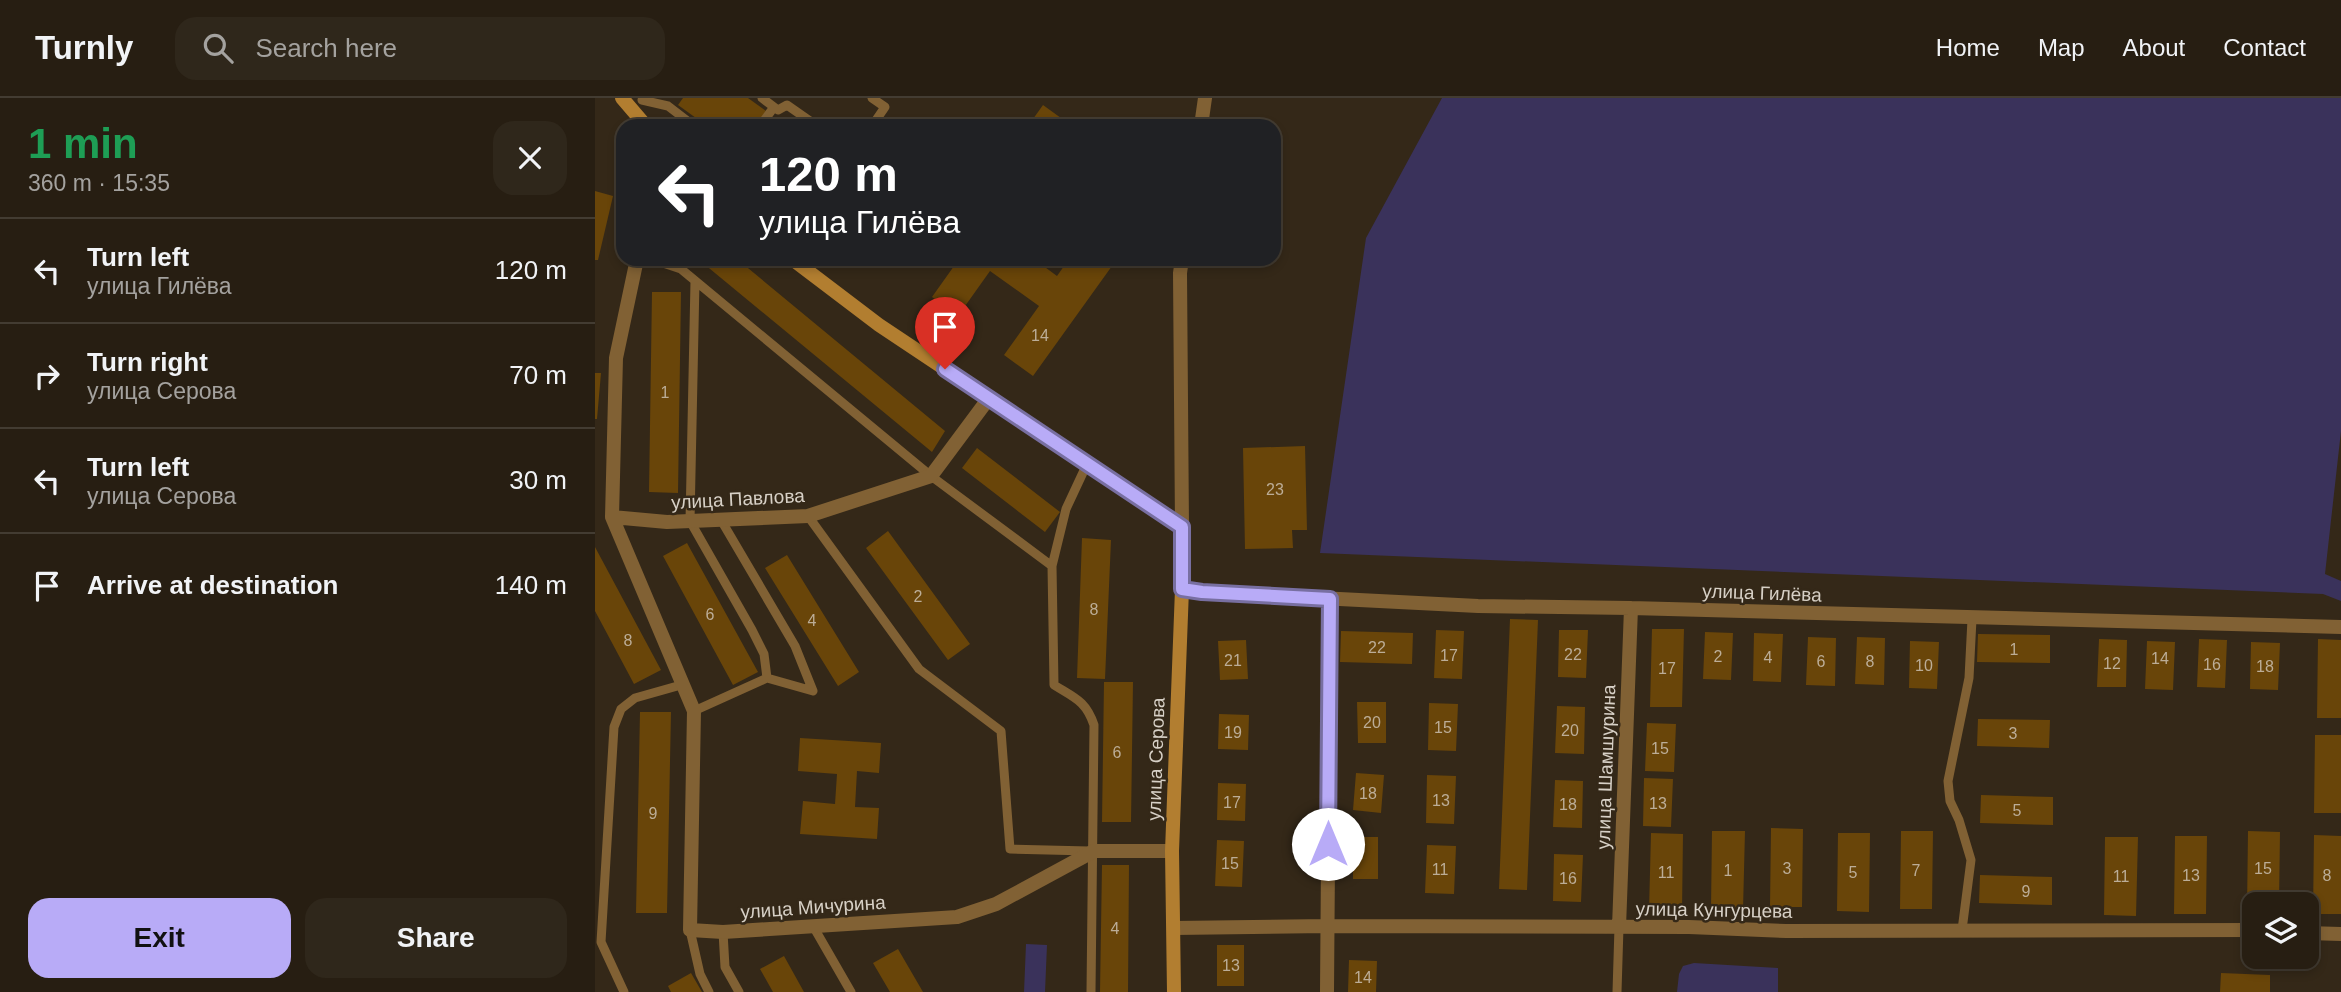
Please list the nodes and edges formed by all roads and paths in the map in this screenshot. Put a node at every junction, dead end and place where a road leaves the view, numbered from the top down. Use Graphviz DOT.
graph roads {
  1 [pos="622,98"];
  2 [pos="762,98"];
  3 [pos="872,98"];
  4 [pos="1205,98"];
  5 [pos="790,102"];
  6 [pos="640,103"];
  7 [pos="774,107"];
  8 [pos="685,119"];
  9 [pos="765,119"];
  10 [pos="809,119"];
  11 [pos="877,119"];
  12 [pos="1202,119"];
  13 [pos="636,266"];
  14 [pos="672,266"];
  15 [pos="801,266"];
  16 [pos="1181,266"];
  17 [pos="695,281"];
  18 [pos="989,398"];
  19 [pos="1087,464"];
  20 [pos="931,476"];
  21 [pos="808,516"];
  22 [pos="612,517"];
  23 [pos="721,520"];
  24 [pos="690,521"];
  25 [pos="1182,527"];
  26 [pos="1052,566"];
  27 [pos="1182,589"];
  28 [pos="1330,599"];
  29 [pos="1631,608"];
  30 [pos="1972,618"];
  31 [pos="2341,627"];
  32 [pos="767,678"];
  33 [pos="681,685"];
  34 [pos="694,711"];
  35 [pos="1094,851"];
  36 [pos="1172,851"];
  37 [pos="813,926"];
  38 [pos="1327,926"];
  39 [pos="1619,927"];
  40 [pos="1174,928"];
  41 [pos="690,930"];
  42 [pos="1962,930"];
  43 [pos="2242,930"];
  44 [pos="723,932"];
  45 [pos="2319,933"];
  46 [pos="2341,934"];
  47 [pos="624,992"];
  48 [pos="709,992"];
  49 [pos="739,992"];
  50 [pos="851,992"];
  51 [pos="1091,992"];
  52 [pos="1174,992"];
  53 [pos="1327,992"];
  54 [pos="1617,992"];
  1 -- 6 [label="main road"];
  2 -- 7 [label="lane"];
  3 -- 11 [label="lane"];
  4 -- 12 [label="street"];
  5 -- 7 [label="lane"];
  5 -- 10 [label="lane"];
  6 -- 8 [label="lane"];
  7 -- 9 [label="lane"];
  13 -- 22 [label="street"];
  14 -- 17 [label="lane"];
  15 -- 18 [label="main road"];
  16 -- 25 [label="street, улица Серова"];
  17 -- 20 [label="lane"];
  17 -- 24 [label="lane"];
  18 -- 19 [label="main road"];
  18 -- 20 [label="street"];
  19 -- 25 [label="main road"];
  19 -- 26 [label="lane"];
  20 -- 21 [label="street, улица Павлова"];
  20 -- 26 [label="lane"];
  21 -- 23 [label="street, улица Павлова"];
  21 -- 35 [label="lane"];
  22 -- 24 [label="street, улица Павлова"];
  22 -- 33 [label="street"];
  23 -- 24 [label="street, улица Павлова"];
  23 -- 32 [label="lane"];
  24 -- 32 [label="lane"];
  25 -- 27 [label="main road, улица Серова"];
  26 -- 35 [label="lane"];
  27 -- 28 [label="street, улица Гилёва"];
  27 -- 36 [label="main road, улица Серова"];
  28 -- 29 [label="street, улица Гилёва"];
  28 -- 38 [label="street"];
  29 -- 30 [label="street, улица Гилёва"];
  29 -- 39 [label="street, улица Шамшурина"];
  30 -- 31 [label="street, улица Гилёва"];
  30 -- 42 [label="lane"];
  32 -- 34 [label="lane"];
  33 -- 34 [label="street"];
  33 -- 47 [label="lane"];
  34 -- 41 [label="street"];
  35 -- 36 [label="street, улица Мичурина"];
  35 -- 37 [label="street, улица Мичурина"];
  35 -- 51 [label="lane"];
  36 -- 40 [label="main road, улица Серова"];
  37 -- 44 [label="street, улица Мичурина"];
  37 -- 50 [label="lane"];
  38 -- 39 [label="street, улица Кунгурцева"];
  38 -- 40 [label="street, улица Кунгурцева"];
  38 -- 53 [label="street"];
  39 -- 42 [label="street, улица Кунгурцева"];
  39 -- 54 [label="lane"];
  40 -- 52 [label="main road, улица Серова"];
  41 -- 44 [label="street, улица Мичурина"];
  41 -- 48 [label="lane"];
  42 -- 43 [label="street, улица Кунгурцева"];
  44 -- 49 [label="lane"];
  45 -- 46 [label="street"];
}
